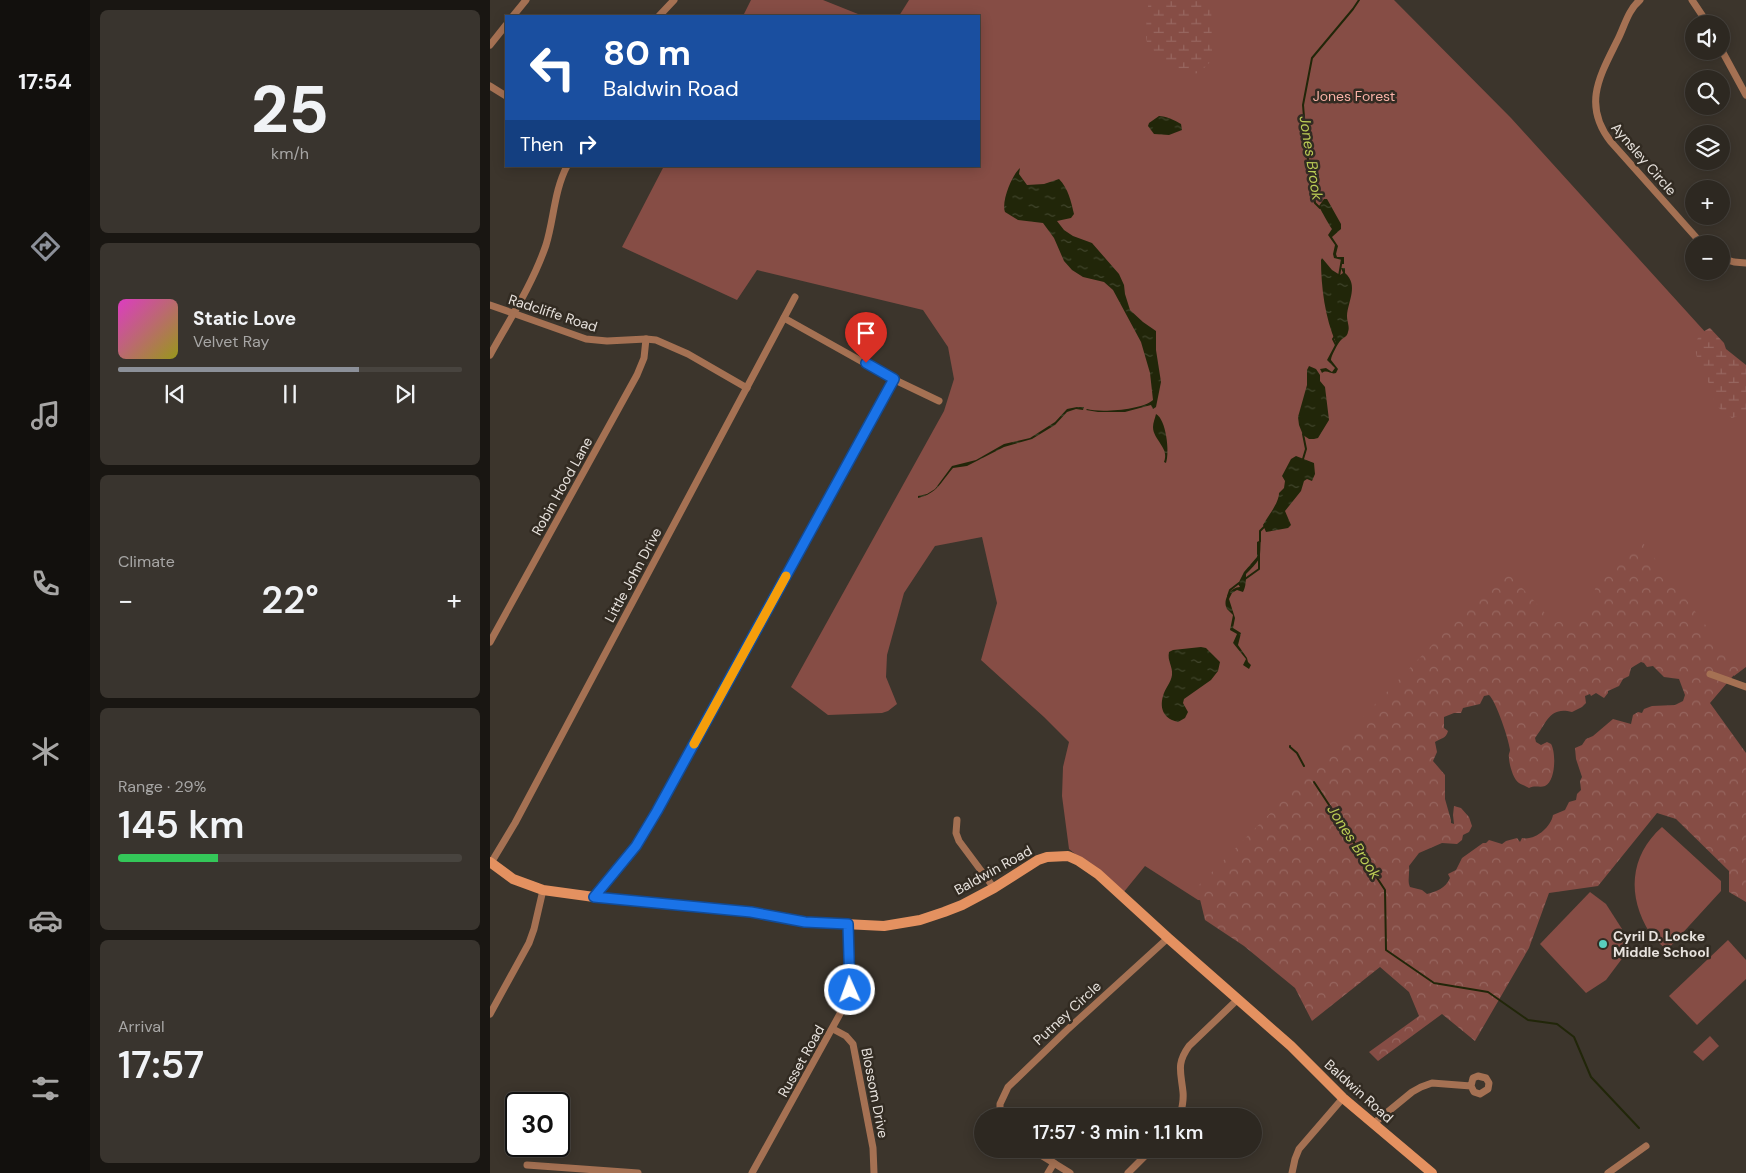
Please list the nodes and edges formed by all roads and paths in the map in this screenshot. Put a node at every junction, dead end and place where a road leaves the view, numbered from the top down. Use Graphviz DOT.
graph roads {
  1 [pos="526,0"];
  2 [pos="674,0"];
  3 [pos="1640,0"];
  4 [pos="1692,0"];
  5 [pos="514,15"];
  6 [pos="660,15"];
  7 [pos="1702,15"];
  8 [pos="505,26"];
  9 [pos="490,45"];
  10 [pos="1727,60"];
  11 [pos="490,86"];
  12 [pos="505,95"];
  13 [pos="1746,95"];
  14 [pos="567,167"];
  15 [pos="1694,235"];
  16 [pos="1730,261"];
  17 [pos="1746,263"];
  18 [pos="795,297"];
  19 [pos="490,306"];
  20 [pos="513,314"];
  21 [pos="784,318"];
  22 [pos="646,338"];
  23 [pos="490,355"];
  24 [pos="894,379"];
  25 [pos="747,388"];
  26 [pos="938,401"];
  27 [pos="490,642"];
  28 [pos="1710,674"];
  29 [pos="1746,686"];
  30 [pos="957,820"];
  31 [pos="491,862"];
  32 [pos="994,888"];
  33 [pos="543,890"];
  34 [pos="594,897"];
  35 [pos="848,924"];
  36 [pos="1168,938"];
  37 [pos="1238,999"];
  38 [pos="490,1014"];
  39 [pos="833,1029"];
  40 [pos="1471,1086"];
  41 [pos="1343,1098"];
  42 [pos="1000,1108"];
  43 [pos="1181,1108"];
  44 [pos="1373,1124"];
  45 [pos="1646,1146"];
  46 [pos="1046,1158"];
  47 [pos="1143,1158"];
  48 [pos="1054,1163"];
  49 [pos="527,1165"];
  50 [pos="612,1172"];
  51 [pos="638,1173"];
  52 [pos="752,1173"];
  53 [pos="874,1173"];
  54 [pos="1048,1173"];
  55 [pos="1070,1173"];
  56 [pos="1128,1173"];
  57 [pos="1292,1173"];
  58 [pos="1432,1173"];
  59 [pos="1608,1173"];
  1 -- 5 [label="street"];
  2 -- 6 [label="street"];
  3 -- 15 [label="street, Aynsley Circle"];
  4 -- 7 [label="street"];
  8 -- 9 [label="street"];
  10 -- 13 [label="street"];
  11 -- 12 [label="street"];
  14 -- 20 [label="street"];
  16 -- 17 [label="street"];
  18 -- 21 [label="street, Little John Drive"];
  19 -- 20 [label="street, Radcliffe Road"];
  20 -- 22 [label="street, Radcliffe Road"];
  20 -- 23 [label="street"];
  21 -- 24 [label="street"];
  21 -- 25 [label="street, Little John Drive"];
  22 -- 25 [label="street, Radcliffe Road"];
  22 -- 27 [label="street, Robin Hood Lane"];
  24 -- 26 [label="street"];
  24 -- 34 [label="street"];
  25 -- 31 [label="street, Little John Drive"];
  28 -- 29 [label="street"];
  30 -- 32 [label="street"];
  31 -- 33 [label="street, Baldwin Road"];
  32 -- 35 [label="street, Baldwin Road"];
  32 -- 36 [label="street, Baldwin Road"];
  33 -- 34 [label="street, Baldwin Road"];
  33 -- 38 [label="street"];
  34 -- 35 [label="street, Baldwin Road"];
  35 -- 39 [label="street, Russet Road"];
  36 -- 37 [label="street, Baldwin Road"];
  36 -- 42 [label="street, Putney Circle"];
  37 -- 41 [label="street, Baldwin Road"];
  37 -- 43 [label="street"];
  39 -- 52 [label="street, Russet Road"];
  39 -- 53 [label="street, Blossom Drive"];
  40 -- 44 [label="street"];
  41 -- 44 [label="street, Baldwin Road"];
  41 -- 57 [label="street"];
  44 -- 58 [label="street, Baldwin Road"];
  45 -- 59 [label="street"];
  46 -- 48 [label="street"];
  47 -- 56 [label="street"];
  48 -- 54 [label="street"];
  48 -- 55 [label="street"];
  49 -- 50 [label="street"];
  50 -- 51 [label="street"];
}
